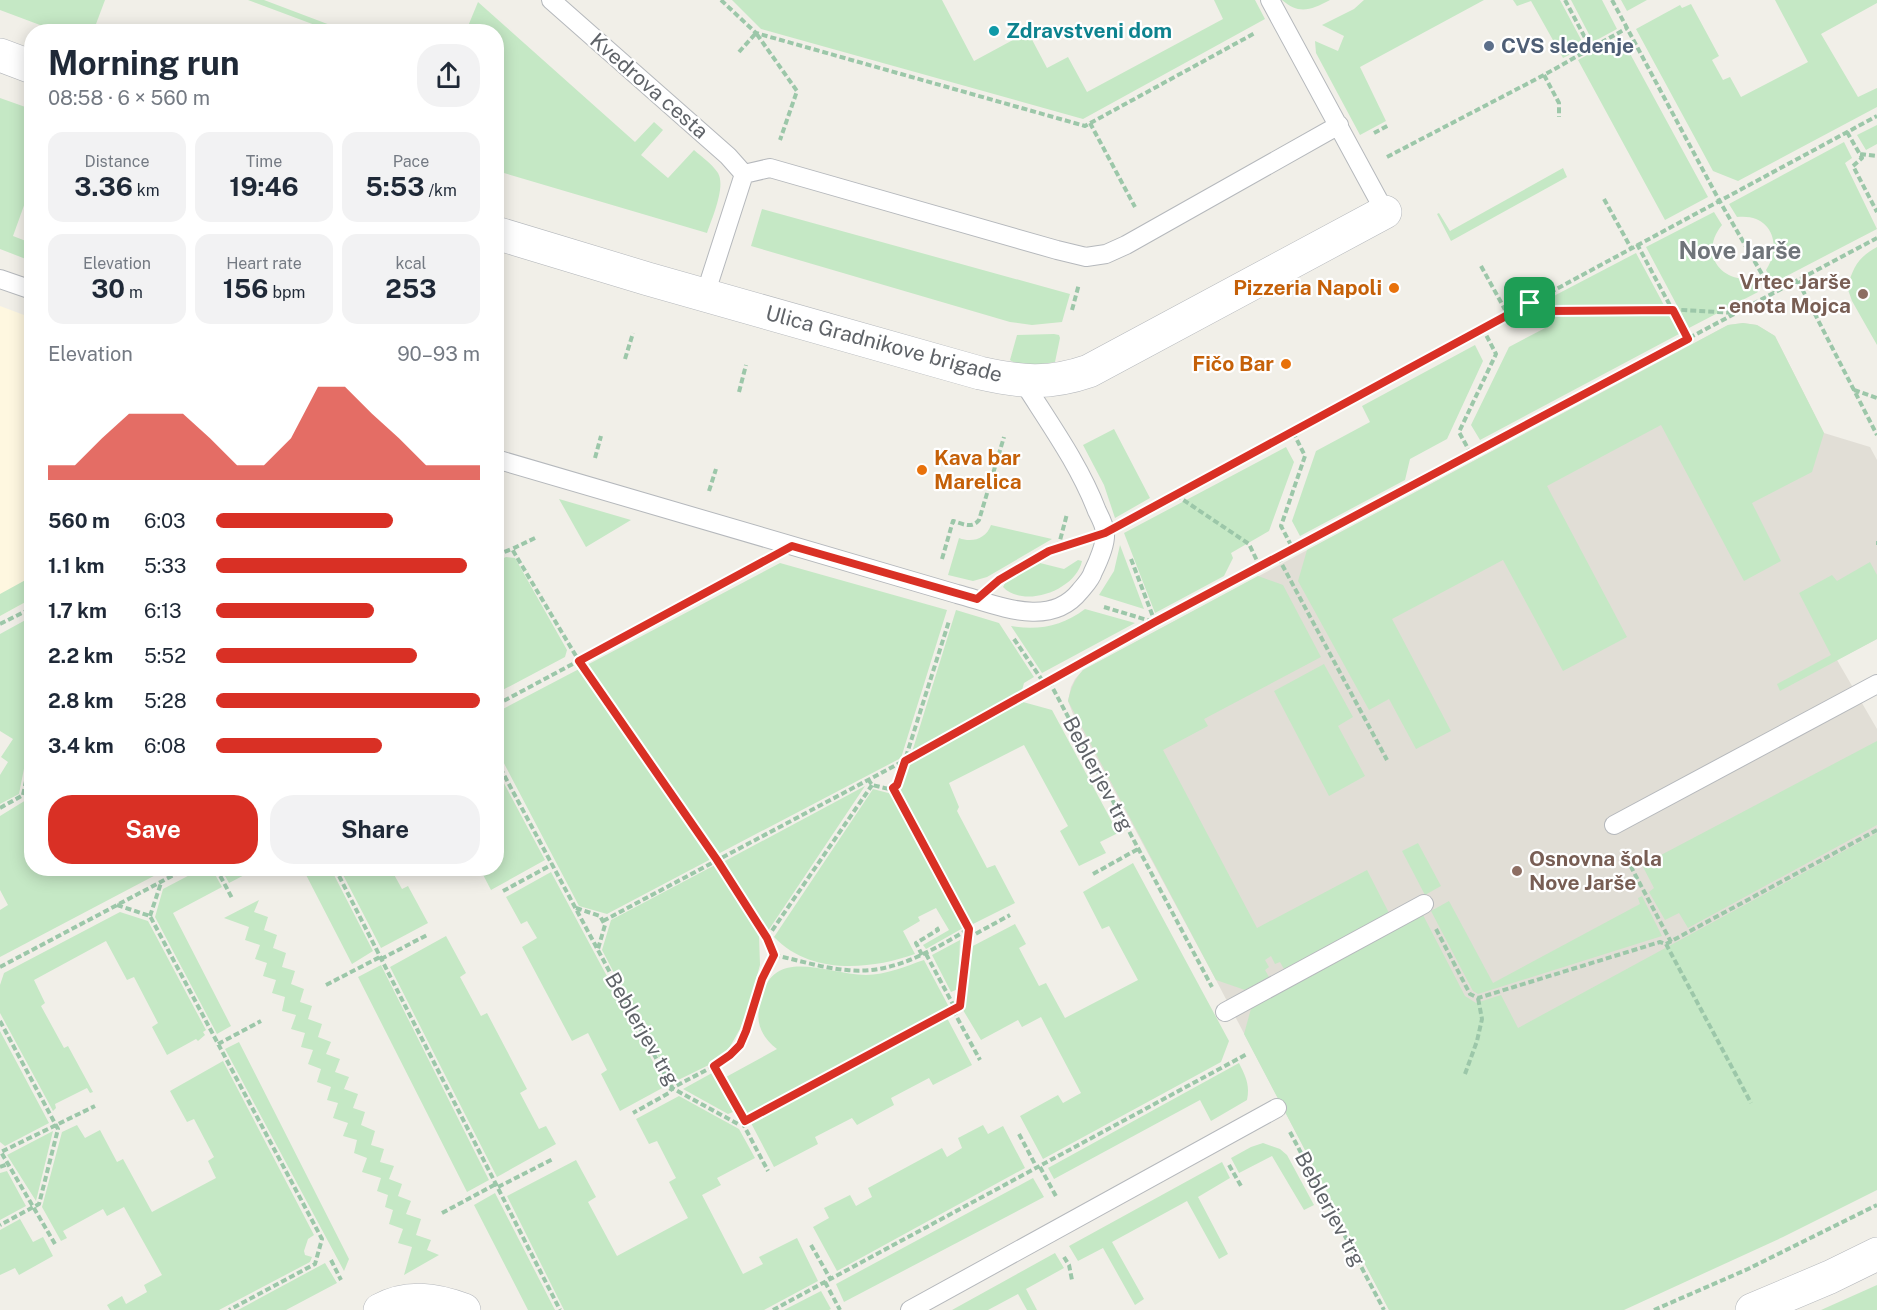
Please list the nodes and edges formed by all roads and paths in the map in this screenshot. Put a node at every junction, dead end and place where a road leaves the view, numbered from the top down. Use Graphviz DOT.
graph roads {
  1 [pos="551,0"];
  2 [pos="721,0"];
  3 [pos="1270,0"];
  4 [pos="1565,0"];
  5 [pos="1612,0"];
  6 [pos="1281,19"];
  7 [pos="1627,28"];
  8 [pos="756,33"];
  9 [pos="1591,49"];
  10 [pos="739,52"];
  11 [pos="0,55"];
  12 [pos="24,64"];
  13 [pos="1544,75"];
  14 [pos="1877,116"];
  15 [pos="1559,117"];
  16 [pos="1090,123"];
  17 [pos="1339,125"];
  18 [pos="1847,132"];
  19 [pos="1860,154"];
  20 [pos="1877,156"];
  21 [pos="1381,161"];
  22 [pos="770,168"];
  23 [pos="744,174"];
  24 [pos="1604,199"];
  25 [pos="1719,200"];
  26 [pos="1875,203"];
  27 [pos="1385,212"];
  28 [pos="1877,212"];
  29 [pos="1148,233"];
  30 [pos="504,235"];
  31 [pos="1877,238"];
  32 [pos="1638,244"];
  33 [pos="1631,248"];
  34 [pos="1481,266"];
  35 [pos="0,279"];
  36 [pos="1798,281"];
  37 [pos="24,287"];
  38 [pos="1773,293"];
  39 [pos="705,295"];
  40 [pos="1075,295"];
  41 [pos="1530,303"];
  42 [pos="1072,310"];
  43 [pos="1673,310"];
  44 [pos="1736,313"];
  45 [pos="1508,315"];
  46 [pos="1483,329"];
  47 [pos="633,333"];
  48 [pos="1688,339"];
  49 [pos="625,359"];
  50 [pos="746,365"];
  51 [pos="1022,380"];
  52 [pos="1853,390"];
  53 [pos="739,392"];
  54 [pos="1877,398"];
  55 [pos="1293,432"];
  56 [pos="1877,435"];
  57 [pos="1004,437"];
  58 [pos="1471,454"];
  59 [pos="504,461"];
  60 [pos="1176,495"];
  61 [pos="1112,529"];
  62 [pos="535,538"];
  63 [pos="792,546"];
  64 [pos="512,549"];
  65 [pos="1293,549"];
  66 [pos="504,552"];
  67 [pos="1278,557"];
  68 [pos="1260,567"];
  69 [pos="934,588"];
  70 [pos="957,594"];
  71 [pos="1074,598"];
  72 [pos="984,602"];
  73 [pos="24,612"];
  74 [pos="1155,622"];
  75 [pos="0,624"];
  76 [pos="579,661"];
  77 [pos="1049,681"];
  78 [pos="1044,683"];
  79 [pos="1877,684"];
  80 [pos="504,701"];
  81 [pos="1387,760"];
  82 [pos="905,761"];
  83 [pos="504,775"];
  84 [pos="868,779"];
  85 [pos="872,785"];
  86 [pos="893,788"];
  87 [pos="24,790"];
  88 [pos="23,795"];
  89 [pos="0,808"];
  90 [pos="1614,825"];
  91 [pos="1877,830"];
  92 [pos="1138,849"];
  93 [pos="717,860"];
  94 [pos="553,864"];
  95 [pos="1093,874"];
  96 [pos="172,876"];
  97 [pos="220,876"];
  98 [pos="339,876"];
  99 [pos="161,882"];
  100 [pos="503,891"];
  101 [pos="232,898"];
  102 [pos="1424,904"];
  103 [pos="117,905"];
  104 [pos="576,908"];
  105 [pos="1010,915"];
  106 [pos="150,916"];
  107 [pos="603,921"];
  108 [pos="935,925"];
  109 [pos="969,929"];
  110 [pos="427,935"];
  111 [pos="767,938"];
  112 [pos="968,938"];
  113 [pos="1668,943"];
  114 [pos="598,950"];
  115 [pos="774,955"];
  116 [pos="924,955"];
  117 [pos="381,958"];
  118 [pos="0,967"];
  119 [pos="326,985"];
  120 [pos="1478,998"];
  121 [pos="954,1009"];
  122 [pos="1225,1012"];
  123 [pos="0,1021"];
  124 [pos="261,1021"];
  125 [pos="218,1044"];
  126 [pos="1247,1054"];
  127 [pos="980,1060"];
  128 [pos="714,1066"];
  129 [pos="1465,1074"];
  130 [pos="672,1088"];
  131 [pos="1751,1103"];
  132 [pos="95,1106"];
  133 [pos="1276,1108"];
  134 [pos="633,1113"];
  135 [pos="744,1122"];
  136 [pos="56,1125"];
  137 [pos="1019,1134"];
  138 [pos="553,1159"];
  139 [pos="8,1164"];
  140 [pos="0,1167"];
  141 [pos="1038,1167"];
  142 [pos="768,1171"];
  143 [pos="497,1186"];
  144 [pos="1053,1191"];
  145 [pos="1877,1205"];
  146 [pos="33,1208"];
  147 [pos="442,1213"];
  148 [pos="0,1226"];
  149 [pos="55,1244"];
  150 [pos="811,1245"];
  151 [pos="1877,1254"];
  152 [pos="331,1260"];
  153 [pos="341,1280"];
  154 [pos="831,1280"];
  155 [pos="825,1282"];
  156 [pos="229,1310"];
  157 [pos="380,1310"];
  158 [pos="464,1310"];
  159 [pos="560,1310"];
  160 [pos="773,1310"];
  161 [pos="840,1310"];
  162 [pos="910,1310"];
  163 [pos="1384,1310"];
  164 [pos="1654,1310"];
  165 [pos="1752,1310"];
  1 -- 23 [label="lane, Kvedrova cesta"];
  2 -- 8 [label="path"];
  3 -- 6 [label="lane"];
  4 -- 9 [label="path"];
  5 -- 7 [label="path"];
  6 -- 16 [label="path"];
  6 -- 17 [label="lane"];
  7 -- 9 [label="path"];
  7 -- 25 [label="path"];
  8 -- 10 [label="path"];
  8 -- 16 [label="path"];
  8 -- 22 [label="path"];
  9 -- 13 [label="path"];
  11 -- 12 [label="street"];
  13 -- 15 [label="path"];
  13 -- 21 [label="path"];
  14 -- 18 [label="path"];
  16 -- 29 [label="path"];
  17 -- 27 [label="lane"];
  17 -- 29 [label="lane"];
  18 -- 19 [label="path"];
  18 -- 25 [label="path"];
  19 -- 20 [label="path"];
  19 -- 26 [label="path"];
  22 -- 23 [label="lane"];
  22 -- 29 [label="lane"];
  23 -- 39 [label="lane"];
  24 -- 33 [label="path"];
  25 -- 32 [label="path"];
  25 -- 38 [label="path"];
  26 -- 28 [label="path"];
  27 -- 51 [label="street, Ulica Gradnikove brigade"];
  30 -- 39 [label="street, Ulica Gradnikove brigade"];
  31 -- 36 [label="path"];
  32 -- 33 [label="path"];
  32 -- 43 [label="path"];
  33 -- 41 [label="path"];
  34 -- 45 [label="path"];
  35 -- 37 [label="lane"];
  36 -- 38 [label="path"];
  36 -- 52 [label="path"];
  38 -- 44 [label="path"];
  39 -- 51 [label="street, Ulica Gradnikove brigade"];
  40 -- 42 [label="path"];
  41 -- 43 [label="path"];
  41 -- 45 [label="path"];
  43 -- 44 [label="path"];
  43 -- 48 [label="path"];
  44 -- 48 [label="path"];
  45 -- 46 [label="path"];
  46 -- 55 [label="path"];
  46 -- 58 [label="path"];
  47 -- 49 [label="path"];
  48 -- 58 [label="path"];
  50 -- 53 [label="path"];
  51 -- 61 [label="lane"];
  52 -- 54 [label="path"];
  52 -- 56 [label="path"];
  55 -- 60 [label="path"];
  55 -- 65 [label="path"];
  57 -- 69 [label="path"];
  58 -- 65 [label="path"];
  59 -- 63 [label="lane"];
  60 -- 61 [label="path"];
  60 -- 68 [label="path"];
  61 -- 71 [label="lane"];
  61 -- 72 [label="path"];
  61 -- 74 [label="path"];
  62 -- 64 [label="path"];
  63 -- 69 [label="lane"];
  63 -- 76 [label="path"];
  64 -- 66 [label="path"];
  64 -- 76 [label="path"];
  65 -- 67 [label="path"];
  67 -- 68 [label="path"];
  67 -- 81 [label="path"];
  68 -- 74 [label="path"];
  69 -- 70 [label="lane"];
  70 -- 72 [label="lane"];
  70 -- 82 [label="path"];
  71 -- 72 [label="lane"];
  71 -- 74 [label="path"];
  72 -- 78 [label="path"];
  73 -- 75 [label="path"];
  74 -- 77 [label="path"];
  76 -- 80 [label="path"];
  76 -- 93 [label="path"];
  77 -- 78 [label="path"];
  77 -- 92 [label="path, Beblerjev trg"];
  78 -- 82 [label="path"];
  79 -- 90 [label="lane"];
  82 -- 84 [label="path"];
  82 -- 86 [label="path"];
  83 -- 94 [label="path, Beblerjev trg"];
  84 -- 85 [label="path"];
  84 -- 93 [label="path"];
  85 -- 86 [label="path"];
  85 -- 111 [label="path"];
  86 -- 109 [label="path"];
  87 -- 88 [label="path"];
  88 -- 89 [label="path"];
  90 -- 113 [label="path"];
  91 -- 113 [label="path"];
  92 -- 95 [label="path"];
  92 -- 122 [label="path, Beblerjev trg"];
  93 -- 107 [label="path"];
  93 -- 111 [label="path"];
  94 -- 100 [label="path"];
  94 -- 104 [label="path, Beblerjev trg"];
  96 -- 99 [label="path"];
  97 -- 101 [label="path"];
  98 -- 117 [label="path"];
  99 -- 103 [label="path"];
  99 -- 106 [label="path"];
  102 -- 120 [label="path"];
  102 -- 122 [label="lane"];
  103 -- 106 [label="path"];
  103 -- 118 [label="path"];
  104 -- 107 [label="path"];
  104 -- 114 [label="path, Beblerjev trg"];
  105 -- 112 [label="path"];
  106 -- 125 [label="path"];
  107 -- 114 [label="path, Beblerjev trg"];
  108 -- 116 [label="path"];
  109 -- 112 [label="path"];
  109 -- 116 [label="path"];
  110 -- 117 [label="path"];
  111 -- 115 [label="path"];
  112 -- 121 [label="path"];
  113 -- 120 [label="path"];
  113 -- 131 [label="path"];
  114 -- 130 [label="path, Beblerjev trg"];
  115 -- 116 [label="path"];
  115 -- 128 [label="path"];
  116 -- 121 [label="path"];
  117 -- 119 [label="path"];
  117 -- 143 [label="path"];
  120 -- 129 [label="path"];
  121 -- 127 [label="path"];
  121 -- 135 [label="path"];
  123 -- 136 [label="path"];
  124 -- 125 [label="path"];
  125 -- 156 [label="path"];
  126 -- 141 [label="path"];
  128 -- 130 [label="path"];
  128 -- 135 [label="path"];
  130 -- 134 [label="path"];
  130 -- 135 [label="path, Beblerjev trg"];
  132 -- 136 [label="path"];
  133 -- 162 [label="lane"];
  133 -- 163 [label="path, Beblerjev trg"];
  135 -- 142 [label="path"];
  136 -- 139 [label="path"];
  136 -- 146 [label="path"];
  137 -- 141 [label="path"];
  138 -- 143 [label="path"];
  139 -- 140 [label="path"];
  139 -- 146 [label="path"];
  141 -- 144 [label="path"];
  141 -- 154 [label="path"];
  143 -- 147 [label="path"];
  143 -- 159 [label="path"];
  145 -- 164 [label="path"];
  146 -- 148 [label="path"];
  146 -- 149 [label="path"];
  150 -- 154 [label="path"];
  151 -- 165 [label="street"];
  152 -- 153 [label="path"];
  154 -- 155 [label="path"];
  155 -- 160 [label="path"];
  155 -- 161 [label="path"];
  157 -- 158 [label="street"];
}
